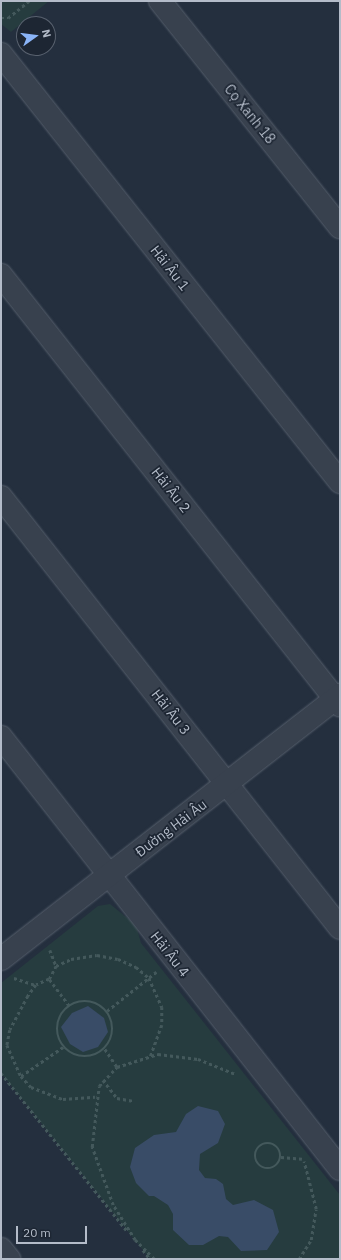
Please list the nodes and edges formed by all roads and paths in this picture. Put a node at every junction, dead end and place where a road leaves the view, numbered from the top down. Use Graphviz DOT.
graph roads {
  1 [pos="29,1"];
  2 [pos="160,1"];
  3 [pos="1,18"];
  4 [pos="1,54"];
  5 [pos="340,227"];
  6 [pos="1,275"];
  7 [pos="340,482"];
  8 [pos="1,497"];
  9 [pos="338,700"];
  10 [pos="1,737"];
  11 [pos="229,785"];
  12 [pos="108,875"];
  13 [pos="340,928"];
  14 [pos="48,946"];
  15 [pos="56,966"];
  16 [pos="6,968"];
  17 [pos="161,968"];
  18 [pos="149,978"];
  19 [pos="49,979"];
  20 [pos="36,985"];
  21 [pos="69,1006"];
  22 [pos="107,1012"];
  23 [pos="63,1047"];
  24 [pos="105,1048"];
  25 [pos="151,1056"];
  26 [pos="117,1067"];
  27 [pos="1,1073"];
  28 [pos="21,1076"];
  29 [pos="238,1076"];
  30 [pos="103,1080"];
  31 [pos="95,1097"];
  32 [pos="134,1101"];
  33 [pos="300,1153"];
  34 [pos="281,1157"];
  35 [pos="302,1159"];
  36 [pos="340,1169"];
  37 [pos="135,1240"];
  38 [pos="1,1249"];
  39 [pos="9,1259"];
  40 [pos="150,1259"];
  41 [pos="154,1259"];
  42 [pos="299,1259"];
  1 -- 3 [label="path"];
  2 -- 5 [label="street, Cọ Xanh 18"];
  4 -- 7 [label="street, Hải Âu 1"];
  6 -- 9 [label="street, Hải Âu 2"];
  8 -- 11 [label="street, Hải Âu 3"];
  9 -- 11 [label="street, Đường Hải Âu"];
  10 -- 12 [label="street, Hải Âu 4"];
  11 -- 12 [label="street, Đường Hải Âu"];
  11 -- 13 [label="street, Hải Âu 3"];
  12 -- 16 [label="street, Đường Hải Âu"];
  12 -- 36 [label="street, Hải Âu 4"];
  14 -- 15 [label="path"];
  15 -- 18 [label="path"];
  15 -- 19 [label="path"];
  16 -- 20 [label="path"];
  17 -- 18 [label="path"];
  18 -- 22 [label="path"];
  18 -- 25 [label="path"];
  19 -- 20 [label="path"];
  19 -- 21 [label="path"];
  20 -- 28 [label="path"];
  21 -- 22 [label="path"];
  21 -- 23 [label="path"];
  22 -- 24 [label="path"];
  23 -- 24 [label="path"];
  23 -- 28 [label="path"];
  24 -- 26 [label="path"];
  25 -- 26 [label="path"];
  25 -- 29 [label="path"];
  26 -- 30 [label="path"];
  27 -- 37 [label="path"];
  28 -- 31 [label="path"];
  30 -- 31 [label="path"];
  30 -- 32 [label="path"];
  31 -- 37 [label="path"];
  33 -- 35 [label="path"];
  34 -- 34 [label="path"];
  34 -- 35 [label="path"];
  35 -- 42 [label="path"];
  37 -- 40 [label="path"];
  37 -- 41 [label="path"];
  38 -- 39 [label="street"];
}
